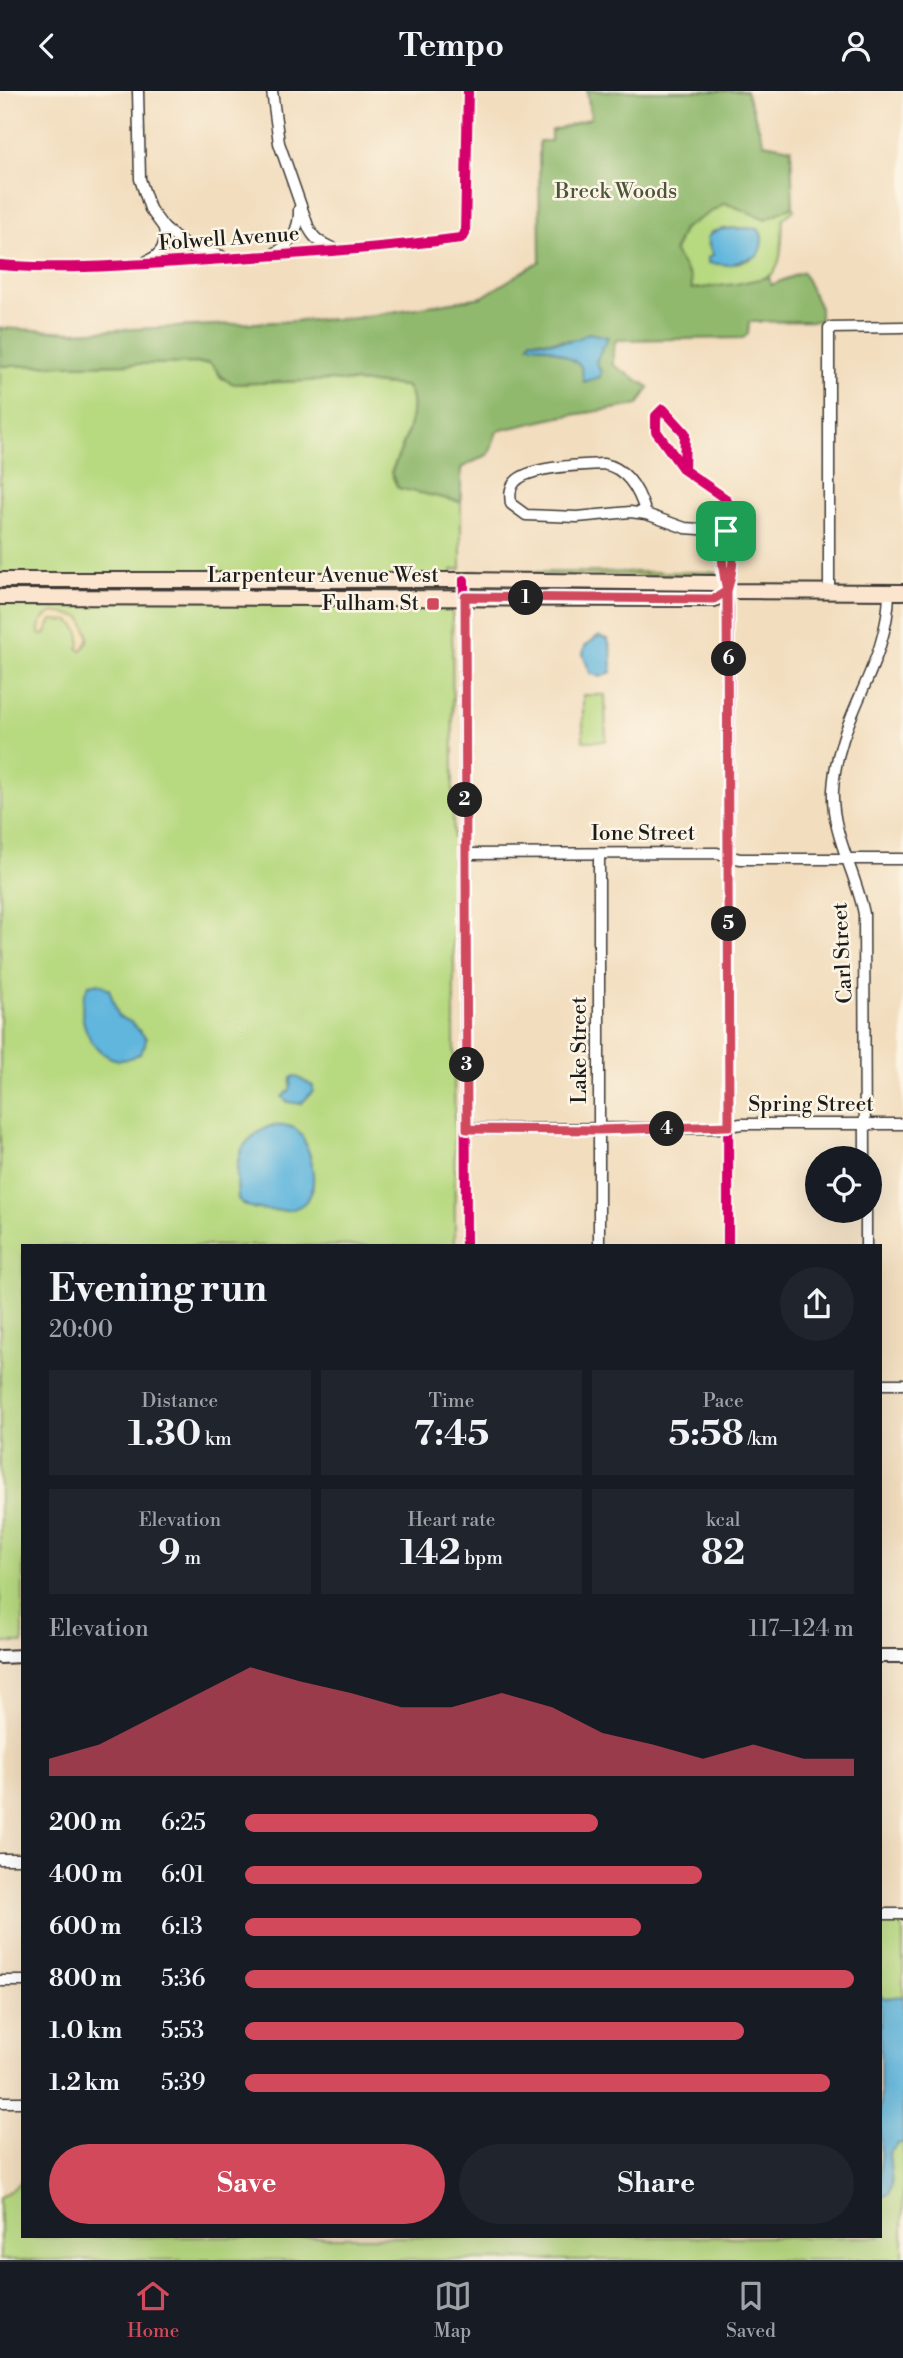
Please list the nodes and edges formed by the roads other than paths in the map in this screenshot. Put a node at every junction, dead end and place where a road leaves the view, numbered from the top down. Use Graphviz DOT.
graph roads {
  1 [pos="138,91"];
  2 [pos="272,91"];
  3 [pos="468,91"];
  4 [pos="298,198"];
  5 [pos="164,228"];
  6 [pos="339,251"];
  7 [pos="267,257"];
  8 [pos="233,258"];
  9 [pos="138,264"];
  10 [pos="0,265"];
  11 [pos="903,327"];
  12 [pos="684,470"];
  13 [pos="646,514"];
  14 [pos="726,531"];
  15 [pos="0,580"];
  16 [pos="464,580"];
  17 [pos="727,591"];
  18 [pos="829,591"];
  19 [pos="896,591"];
  20 [pos="0,597"];
  21 [pos="465,597"];
  22 [pos="466,854"];
  23 [pos="599,854"];
  24 [pos="729,856"];
  25 [pos="847,859"];
  26 [pos="903,859"];
  27 [pos="865,1124"];
  28 [pos="903,1124"];
  29 [pos="729,1126"];
  30 [pos="467,1129"];
  31 [pos="599,1130"];
  32 [pos="865,1146"];
  33 [pos="866,1223"];
  34 [pos="467,1244"];
  35 [pos="599,1244"];
  36 [pos="728,1244"];
  37 [pos="866,1244"];
  38 [pos="882,1384"];
  39 [pos="903,1384"];
  40 [pos="21,1656"];
  41 [pos="882,1656"];
  42 [pos="903,1656"];
  43 [pos="0,1657"];
  44 [pos="0,1859"];
  45 [pos="21,1859"];
  46 [pos="882,1914"];
  47 [pos="903,1914"];
  48 [pos="0,1981"];
  49 [pos="21,1982"];
  50 [pos="0,2102"];
  51 [pos="21,2102"];
  1 -- 5 [label="street"];
  2 -- 4 [label="street"];
  3 -- 6 [label="street, Folwell Avenue"];
  4 -- 6 [label="street"];
  4 -- 7 [label="street"];
  5 -- 8 [label="street"];
  5 -- 9 [label="street"];
  6 -- 7 [label="street, Folwell Avenue"];
  7 -- 8 [label="street, Folwell Avenue"];
  8 -- 9 [label="street, Folwell Avenue"];
  9 -- 10 [label="street, Folwell Avenue"];
  11 -- 18 [label="street"];
  12 -- 12 [label="street"];
  12 -- 14 [label="street"];
  13 -- 13 [label="street"];
  13 -- 14 [label="street"];
  14 -- 17 [label="street"];
  15 -- 16 [label="main road, Larpenteur Avenue West"];
  16 -- 17 [label="main road, Larpenteur Avenue West"];
  16 -- 21 [label="street"];
  17 -- 18 [label="main road, Larpenteur Avenue West"];
  17 -- 21 [label="main road, Larpenteur Avenue West"];
  17 -- 24 [label="street"];
  18 -- 19 [label="main road, Larpenteur Avenue West"];
  19 -- 25 [label="street, Carl Street"];
  20 -- 21 [label="main road, Larpenteur Avenue West"];
  21 -- 22 [label="street"];
  22 -- 23 [label="street, Ione Street"];
  22 -- 30 [label="street"];
  23 -- 24 [label="street, Ione Street"];
  23 -- 31 [label="street, Lake Street"];
  24 -- 25 [label="street, Ione Street"];
  24 -- 29 [label="street"];
  25 -- 26 [label="street, Ione Street"];
  25 -- 27 [label="street, Carl Street"];
  27 -- 28 [label="street, Spring Street"];
  27 -- 29 [label="street, Spring Street"];
  27 -- 32 [label="street, Carl Street"];
  29 -- 31 [label="street, Spring Street"];
  29 -- 36 [label="street"];
  30 -- 31 [label="street, Spring Street"];
  30 -- 34 [label="street"];
  31 -- 35 [label="street, Lake Street"];
  33 -- 37 [label="street"];
  38 -- 39 [label="street"];
  40 -- 43 [label="street"];
  41 -- 42 [label="street"];
  44 -- 45 [label="street"];
  46 -- 47 [label="street"];
  48 -- 49 [label="street"];
  50 -- 51 [label="street"];
}
